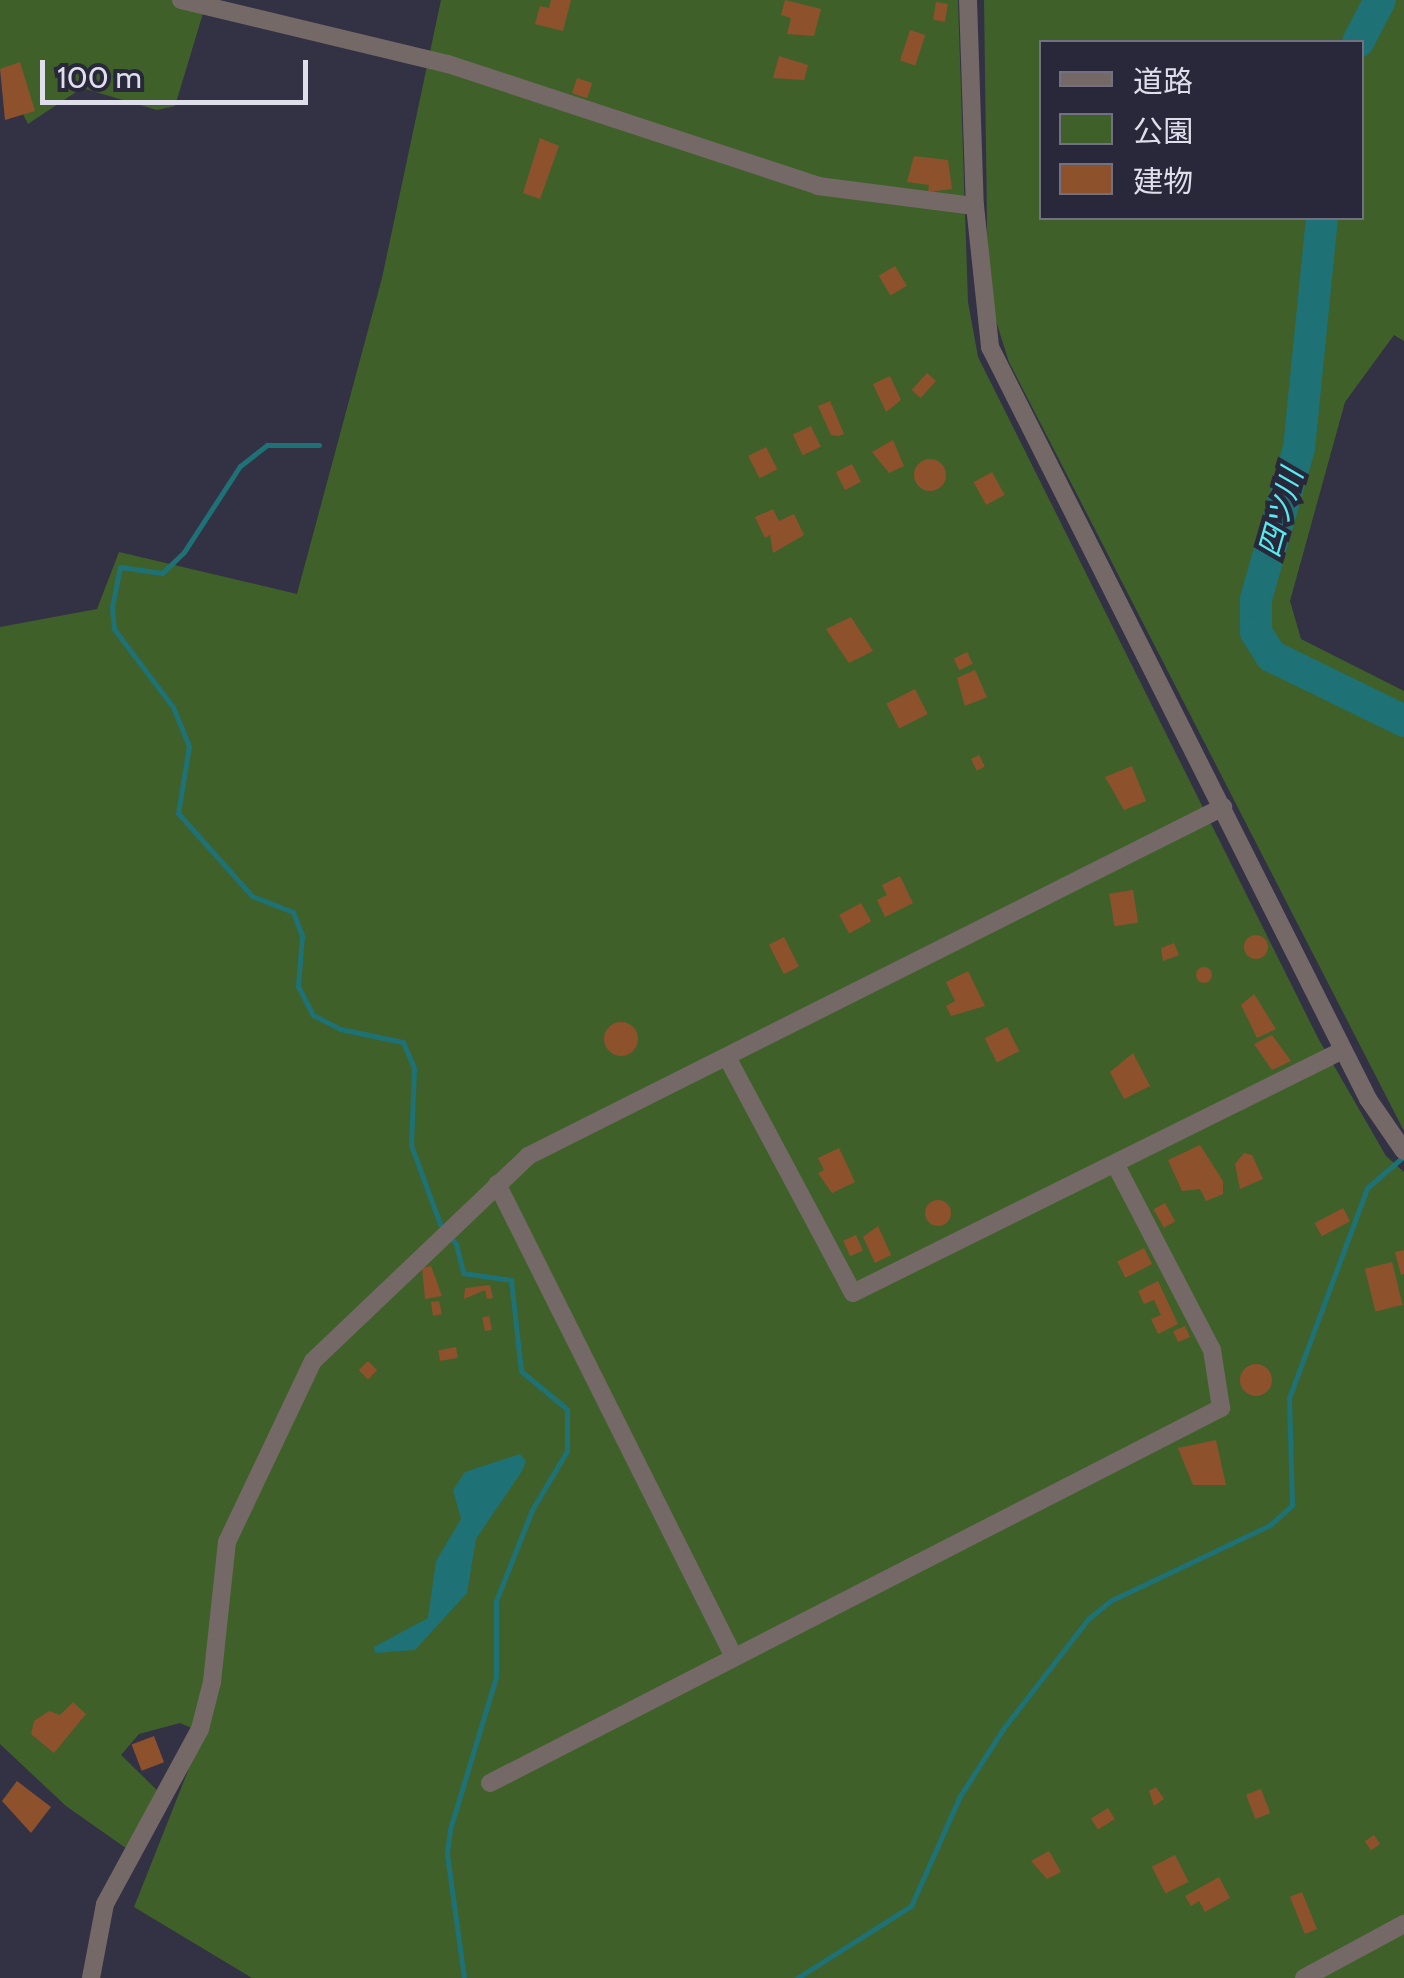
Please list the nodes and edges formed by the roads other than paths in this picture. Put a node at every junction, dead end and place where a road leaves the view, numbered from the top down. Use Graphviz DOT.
graph roads {
  1 [pos="180,0"];
  2 [pos="968,0"];
  3 [pos="975,206"];
  4 [pos="1223,807"];
  5 [pos="1343,1050"];
  6 [pos="728,1059"];
  7 [pos="1404,1151"];
  8 [pos="1116,1164"];
  9 [pos="497,1184"];
  10 [pos="733,1655"];
  11 [pos="490,1782"];
  12 [pos="1404,1924"];
  13 [pos="92,1978"];
  14 [pos="1304,1978"];
  1 -- 3 [label="street"];
  2 -- 3 [label="street"];
  3 -- 4 [label="street"];
  4 -- 5 [label="street"];
  4 -- 6 [label="street"];
  5 -- 7 [label="street"];
  5 -- 8 [label="street"];
  6 -- 8 [label="street"];
  6 -- 9 [label="street"];
  8 -- 10 [label="street"];
  9 -- 10 [label="street"];
  9 -- 13 [label="street"];
  10 -- 11 [label="street"];
  12 -- 14 [label="street"];
}
